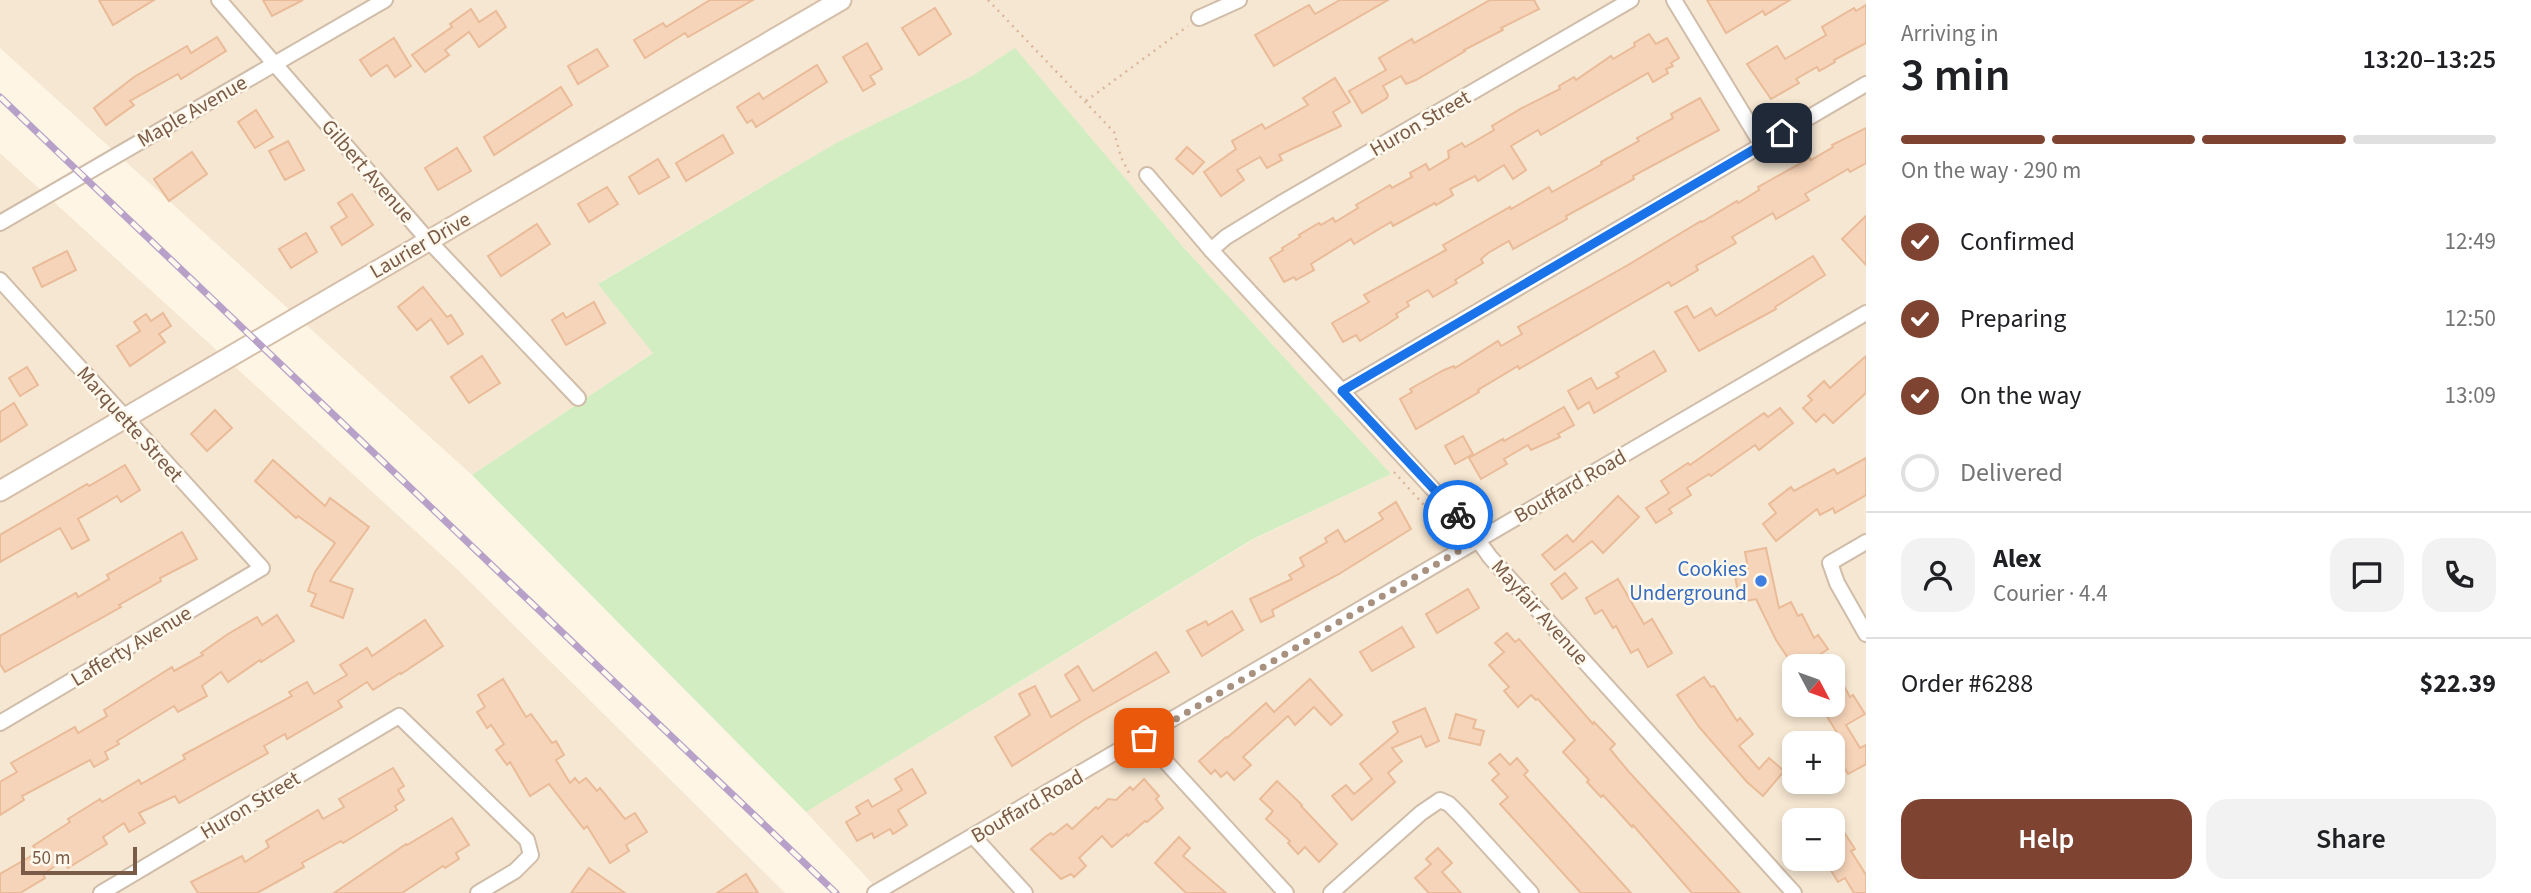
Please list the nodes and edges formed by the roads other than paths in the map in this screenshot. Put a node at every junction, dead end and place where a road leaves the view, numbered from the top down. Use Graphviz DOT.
graph roads {
  1 [pos="219,0"];
  2 [pos="385,0"];
  3 [pos="841,0"];
  4 [pos="1239,0"];
  5 [pos="1631,0"];
  6 [pos="1674,0"];
  7 [pos="1199,18"];
  8 [pos="275,64"];
  9 [pos="1866,83"];
  10 [pos="1762,145"];
  11 [pos="1147,175"];
  12 [pos="0,223"];
  13 [pos="428,240"];
  14 [pos="1211,250"];
  15 [pos="0,280"];
  16 [pos="1866,313"];
  17 [pos="1342,391"];
  18 [pos="578,398"];
  19 [pos="124,418"];
  20 [pos="0,491"];
  21 [pos="1477,540"];
  22 [pos="1866,542"];
  23 [pos="262,568"];
  24 [pos="1866,634"];
  25 [pos="0,723"];
  26 [pos="1144,738"];
  27 [pos="974,837"];
  28 [pos="101,893"];
  29 [pos="478,893"];
  30 [pos="875,893"];
  31 [pos="1025,893"];
  32 [pos="1286,893"];
  33 [pos="1331,893"];
  34 [pos="1531,893"];
  35 [pos="1794,893"];
  1 -- 8 [label="street, Gilbert Avenue"];
  2 -- 8 [label="street, Maple Avenue"];
  3 -- 13 [label="street, Laurier Drive"];
  4 -- 7 [label="street"];
  5 -- 14 [label="street, Huron Street"];
  6 -- 10 [label="street"];
  8 -- 12 [label="street, Maple Avenue"];
  8 -- 13 [label="street, Gilbert Avenue"];
  9 -- 10 [label="street"];
  10 -- 17 [label="street"];
  11 -- 14 [label="street, Mayfair Avenue"];
  13 -- 18 [label="street, Gilbert Avenue"];
  13 -- 19 [label="street, Laurier Drive"];
  14 -- 17 [label="street, Mayfair Avenue"];
  15 -- 19 [label="street, Marquette Street"];
  16 -- 21 [label="street, Bouffard Road"];
  17 -- 21 [label="street, Mayfair Avenue"];
  19 -- 20 [label="street, Laurier Drive"];
  19 -- 23 [label="street, Marquette Street"];
  21 -- 26 [label="street, Bouffard Road"];
  21 -- 35 [label="street, Mayfair Avenue"];
  22 -- 24 [label="street"];
  23 -- 25 [label="street, Lafferty Avenue"];
  26 -- 27 [label="street, Bouffard Road"];
  26 -- 32 [label="street"];
  27 -- 30 [label="street, Bouffard Road"];
  27 -- 31 [label="street"];
  28 -- 29 [label="street, Huron Street"];
  33 -- 34 [label="street"];
}
